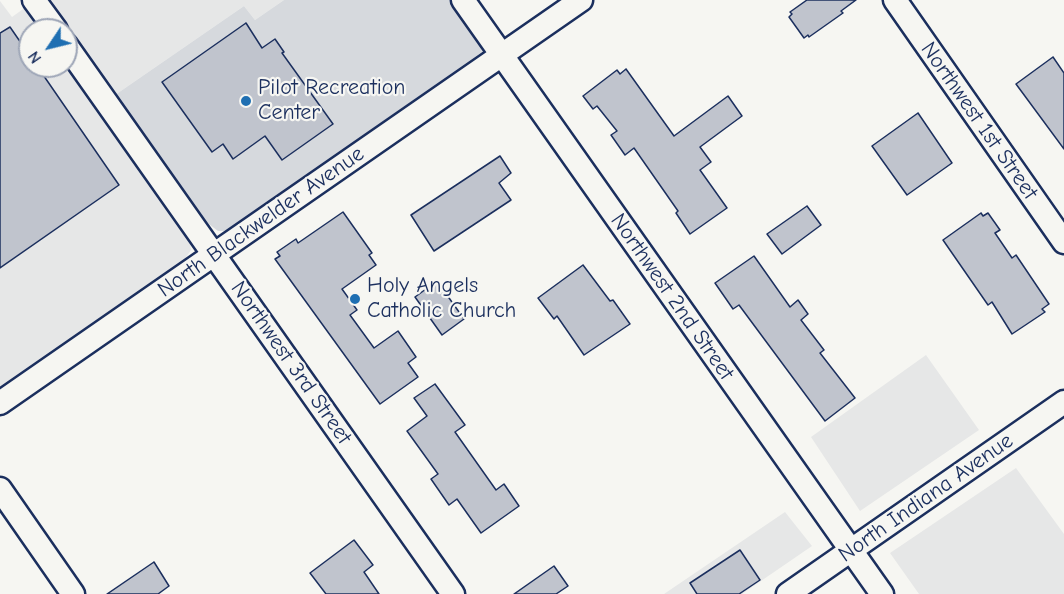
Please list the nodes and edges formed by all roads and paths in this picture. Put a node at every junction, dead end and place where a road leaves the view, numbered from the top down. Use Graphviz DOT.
graph roads {
  1 [pos="34,0"];
  2 [pos="463,0"];
  3 [pos="581,0"];
  4 [pos="895,0"];
  5 [pos="47,18"];
  6 [pos="502,56"];
  7 [pos="78,62"];
  8 [pos="1064,242"];
  9 [pos="213,254"];
  10 [pos="1064,402"];
  11 [pos="0,403"];
  12 [pos="0,489"];
  13 [pos="852,550"];
  14 [pos="73,594"];
  15 [pos="453,594"];
  16 [pos="788,594"];
  17 [pos="882,594"];
  1 -- 5 [label="street"];
  2 -- 6 [label="street, Northwest 2nd Street"];
  3 -- 6 [label="street, North Blackwelder Avenue"];
  4 -- 8 [label="street, Northwest 1st Street"];
  6 -- 9 [label="street, North Blackwelder Avenue"];
  6 -- 13 [label="street, Northwest 2nd Street"];
  7 -- 9 [label="street, Northwest 3rd Street"];
  9 -- 11 [label="street, North Blackwelder Avenue"];
  9 -- 15 [label="street, Northwest 3rd Street"];
  10 -- 13 [label="street, North Indiana Avenue"];
  12 -- 14 [label="street"];
  13 -- 16 [label="street, North Indiana Avenue"];
  13 -- 17 [label="street, Northwest 2nd Street"];
}
